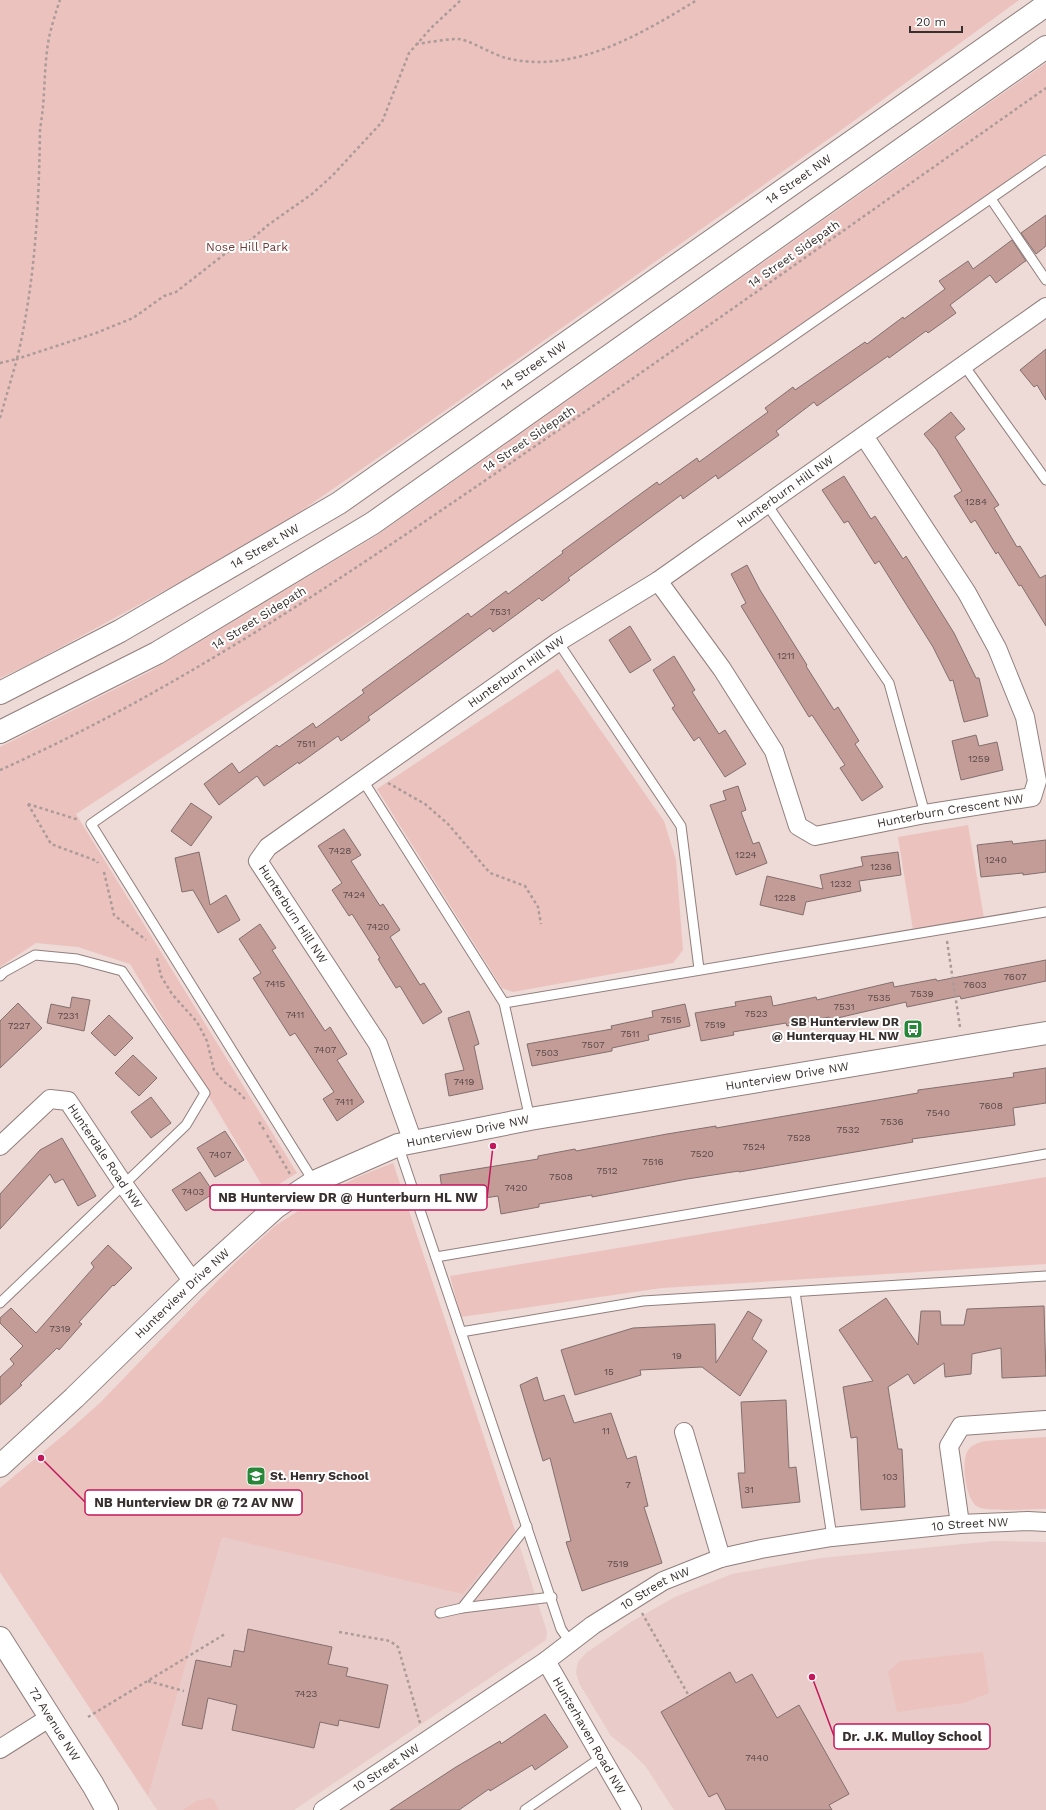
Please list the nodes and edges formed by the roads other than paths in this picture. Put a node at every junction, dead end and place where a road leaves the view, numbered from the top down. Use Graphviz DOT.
graph roads {
  1 [pos="1046,5"];
  2 [pos="1046,47"];
  3 [pos="1046,160"];
  4 [pos="991,198"];
  5 [pos="1046,280"];
  6 [pos="1046,307"];
  7 [pos="963,364"];
  8 [pos="864,436"];
  9 [pos="1046,480"];
  10 [pos="766,503"];
  11 [pos="658,580"];
  12 [pos="558,642"];
  13 [pos="0,693"];
  14 [pos="0,732"];
  15 [pos="366,777"];
  16 [pos="925,814"];
  17 [pos="1046,912"];
  18 [pos="699,969"];
  19 [pos="0,976"];
  20 [pos="504,1004"];
  21 [pos="1046,1033"];
  22 [pos="530,1120"];
  23 [pos="406,1144"];
  24 [pos="0,1146"];
  25 [pos="1046,1154"];
  26 [pos="124,1185"];
  27 [pos="307,1186"];
  28 [pos="436,1257"];
  29 [pos="1046,1276"];
  30 [pos="193,1282"];
  31 [pos="795,1292"];
  32 [pos="0,1304"];
  33 [pos="461,1332"];
  34 [pos="1046,1420"];
  35 [pos="684,1432"];
  36 [pos="0,1466"];
  37 [pos="1046,1522"];
  38 [pos="960,1524"];
  39 [pos="527,1526"];
  40 [pos="832,1537"];
  41 [pos="721,1558"];
  42 [pos="552,1597"];
  43 [pos="462,1608"];
  44 [pos="440,1613"];
  45 [pos="0,1638"];
  46 [pos="570,1642"];
  47 [pos="546,1661"];
  48 [pos="49,1718"];
  49 [pos="0,1749"];
  50 [pos="602,1757"];
  51 [pos="107,1810"];
  52 [pos="323,1810"];
  53 [pos="525,1810"];
  54 [pos="632,1810"];
  1 -- 13 [label="main road, 14 Street NW"];
  2 -- 14 [label="main road"];
  3 -- 4 [label="lane"];
  4 -- 5 [label="lane"];
  4 -- 27 [label="lane"];
  6 -- 7 [label="street, Hunterburn Hill NW"];
  7 -- 8 [label="street, Hunterburn Hill NW"];
  7 -- 9 [label="lane"];
  8 -- 10 [label="street, Hunterburn Hill NW"];
  8 -- 16 [label="street, Hunterburn Crescent NW"];
  10 -- 11 [label="street, Hunterburn Hill NW"];
  10 -- 16 [label="lane"];
  11 -- 12 [label="street, Hunterburn Hill NW"];
  11 -- 16 [label="street, Hunterburn Crescent NW"];
  12 -- 15 [label="street, Hunterburn Hill NW"];
  12 -- 18 [label="lane"];
  15 -- 20 [label="lane"];
  15 -- 23 [label="street, Hunterburn Hill NW"];
  17 -- 18 [label="lane"];
  18 -- 20 [label="lane"];
  19 -- 26 [label="lane"];
  20 -- 22 [label="lane"];
  21 -- 22 [label="main road, Hunterview Drive NW"];
  22 -- 23 [label="main road, Hunterview Drive NW"];
  23 -- 27 [label="main road, Hunterview Drive NW"];
  23 -- 28 [label="lane"];
  24 -- 26 [label="street, Hunterdale Road NW"];
  25 -- 28 [label="lane"];
  26 -- 30 [label="street, Hunterdale Road NW"];
  26 -- 32 [label="lane"];
  27 -- 30 [label="main road, Hunterview Drive NW"];
  28 -- 33 [label="lane"];
  29 -- 31 [label="lane"];
  30 -- 36 [label="main road, Hunterview Drive NW"];
  31 -- 33 [label="lane"];
  31 -- 40 [label="lane"];
  33 -- 39 [label="lane"];
  34 -- 38 [label="street"];
  35 -- 41 [label="street"];
  37 -- 38 [label="street, 10 Street NW"];
  38 -- 40 [label="street, 10 Street NW"];
  39 -- 42 [label="lane"];
  39 -- 43 [label="lane"];
  40 -- 41 [label="street, 10 Street NW"];
  41 -- 46 [label="street, 10 Street NW"];
  42 -- 43 [label="lane"];
  42 -- 46 [label="lane"];
  43 -- 44 [label="lane"];
  45 -- 48 [label="main road, 72 Avenue NW"];
  46 -- 47 [label="street, 10 Street NW"];
  47 -- 50 [label="street, Hunterhaven Road NW"];
  47 -- 52 [label="street, 10 Street NW"];
  48 -- 49 [label="street"];
  48 -- 51 [label="main road, 72 Avenue NW"];
  50 -- 53 [label="lane"];
  50 -- 54 [label="street, Hunterhaven Road NW"];
}
